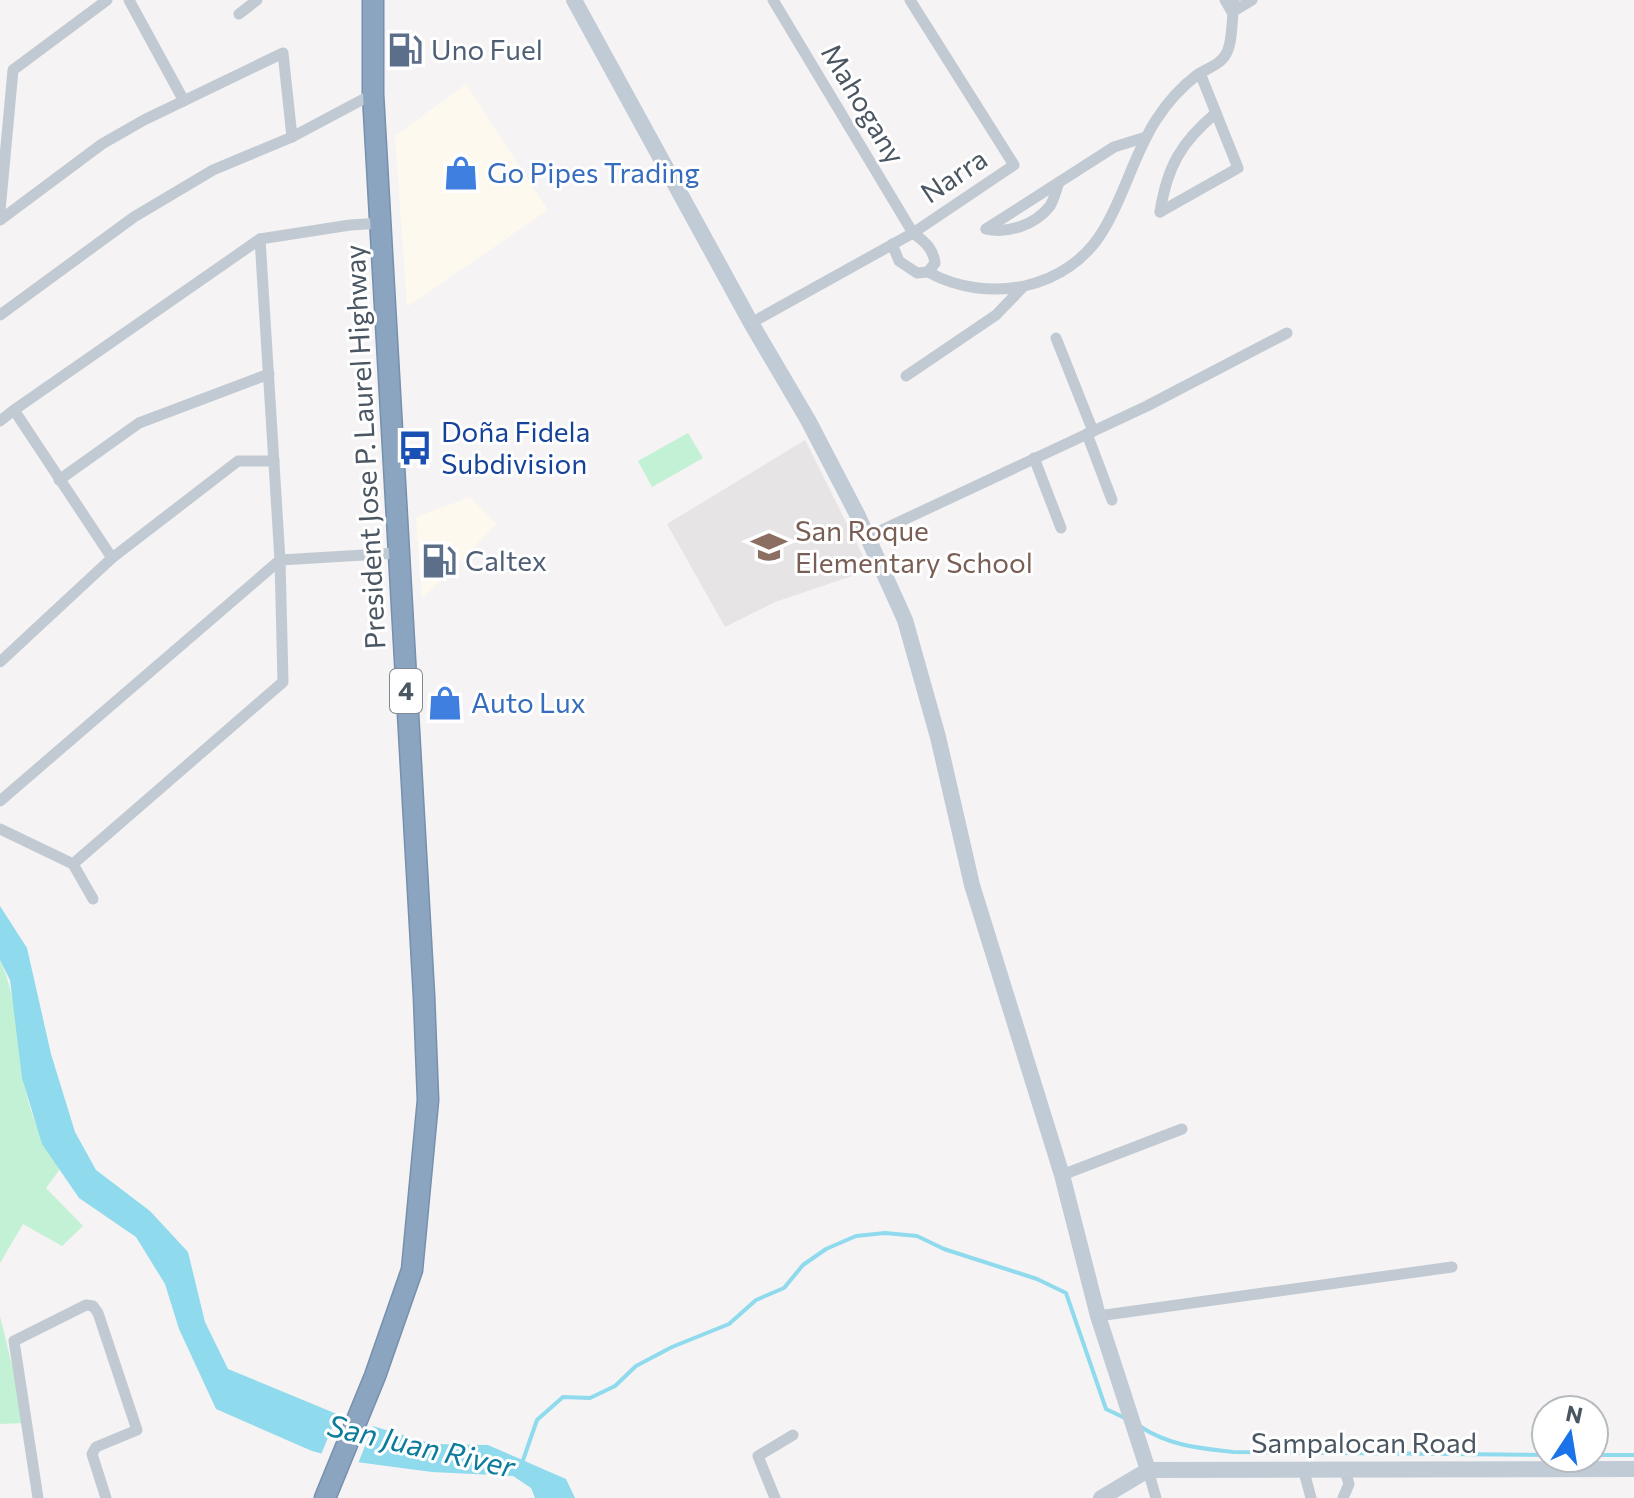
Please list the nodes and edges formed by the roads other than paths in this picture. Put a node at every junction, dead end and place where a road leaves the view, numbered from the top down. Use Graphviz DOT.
graph roads {
  1 [pos="107,0"];
  2 [pos="129,0"];
  3 [pos="257,0"];
  4 [pos="373,0"];
  5 [pos="574,0"];
  6 [pos="773,0"];
  7 [pos="910,0"];
  8 [pos="1225,0"];
  9 [pos="1252,0"];
  10 [pos="1233,6"];
  11 [pos="239,14"];
  12 [pos="1200,73"];
  13 [pos="373,94"];
  14 [pos="184,101"];
  15 [pos="1216,113"];
  16 [pos="292,137"];
  17 [pos="1146,137"];
  18 [pos="1059,182"];
  19 [pos="0,211"];
  20 [pos="0,220"];
  21 [pos="382,223"];
  22 [pos="913,233"];
  23 [pos="260,239"];
  24 [pos="892,244"];
  25 [pos="932,267"];
  26 [pos="1022,288"];
  27 [pos="0,315"];
  28 [pos="751,323"];
  29 [pos="1287,333"];
  30 [pos="1056,338"];
  31 [pos="269,374"];
  32 [pos="906,376"];
  33 [pos="14,410"];
  34 [pos="0,421"];
  35 [pos="1090,432"];
  36 [pos="1034,458"];
  37 [pos="274,461"];
  38 [pos="59,480"];
  39 [pos="1112,500"];
  40 [pos="1061,528"];
  41 [pos="867,537"];
  42 [pos="397,553"];
  43 [pos="112,558"];
  44 [pos="280,560"];
  45 [pos="0,662"];
  46 [pos="0,801"];
  47 [pos="0,829"];
  48 [pos="73,864"];
  49 [pos="93,899"];
  50 [pos="1182,1129"];
  51 [pos="1062,1175"];
  52 [pos="1452,1267"];
  53 [pos="1098,1316"];
  54 [pos="793,1435"];
  55 [pos="1303,1468"];
  56 [pos="1344,1468"];
  57 [pos="1634,1469"];
  58 [pos="1148,1470"];
  59 [pos="38,1498"];
  60 [pos="106,1498"];
  61 [pos="325,1498"];
  62 [pos="775,1498"];
  63 [pos="1101,1498"];
  64 [pos="1156,1498"];
  65 [pos="1311,1498"];
  66 [pos="1343,1498"];
  1 -- 19 [label="street"];
  2 -- 14 [label="street"];
  3 -- 11 [label="street"];
  4 -- 13 [label="highway, President Jose P. Laurel Highway / 4"];
  5 -- 28 [label="street"];
  6 -- 22 [label="street, Mahogany"];
  7 -- 22 [label="street, Narra"];
  8 -- 10 [label="street"];
  9 -- 10 [label="street"];
  10 -- 12 [label="street"];
  12 -- 15 [label="street"];
  12 -- 17 [label="street"];
  13 -- 16 [label="street"];
  13 -- 21 [label="highway, President Jose P. Laurel Highway / 4"];
  14 -- 16 [label="street"];
  14 -- 20 [label="street"];
  15 -- 15 [label="street"];
  16 -- 27 [label="street"];
  17 -- 18 [label="street"];
  17 -- 26 [label="street"];
  18 -- 18 [label="street"];
  21 -- 23 [label="street"];
  21 -- 42 [label="highway, President Jose P. Laurel Highway / 4"];
  22 -- 24 [label="street, Narra"];
  22 -- 25 [label="street"];
  23 -- 31 [label="street"];
  23 -- 33 [label="street"];
  24 -- 25 [label="street"];
  24 -- 28 [label="street, Narra"];
  25 -- 26 [label="street"];
  26 -- 32 [label="street"];
  28 -- 41 [label="street"];
  29 -- 35 [label="street"];
  30 -- 35 [label="street"];
  31 -- 37 [label="street"];
  31 -- 38 [label="street"];
  33 -- 34 [label="street"];
  33 -- 38 [label="street"];
  35 -- 36 [label="street"];
  35 -- 39 [label="street"];
  36 -- 40 [label="street"];
  36 -- 41 [label="street"];
  37 -- 43 [label="street"];
  37 -- 44 [label="street"];
  38 -- 43 [label="street"];
  41 -- 51 [label="street"];
  42 -- 44 [label="street"];
  42 -- 61 [label="highway, President Jose P. Laurel Highway / 4"];
  43 -- 45 [label="street"];
  44 -- 46 [label="street"];
  44 -- 48 [label="street"];
  47 -- 48 [label="street"];
  48 -- 49 [label="street"];
  50 -- 51 [label="street"];
  51 -- 53 [label="street"];
  52 -- 53 [label="street"];
  53 -- 58 [label="street"];
  54 -- 62 [label="street"];
  55 -- 56 [label="street, Sampalocan Road"];
  55 -- 58 [label="street, Sampalocan Road"];
  55 -- 65 [label="street"];
  56 -- 57 [label="street, Sampalocan Road"];
  56 -- 66 [label="street"];
  58 -- 63 [label="street"];
  58 -- 64 [label="street"];
  59 -- 60 [label="street"];
}
